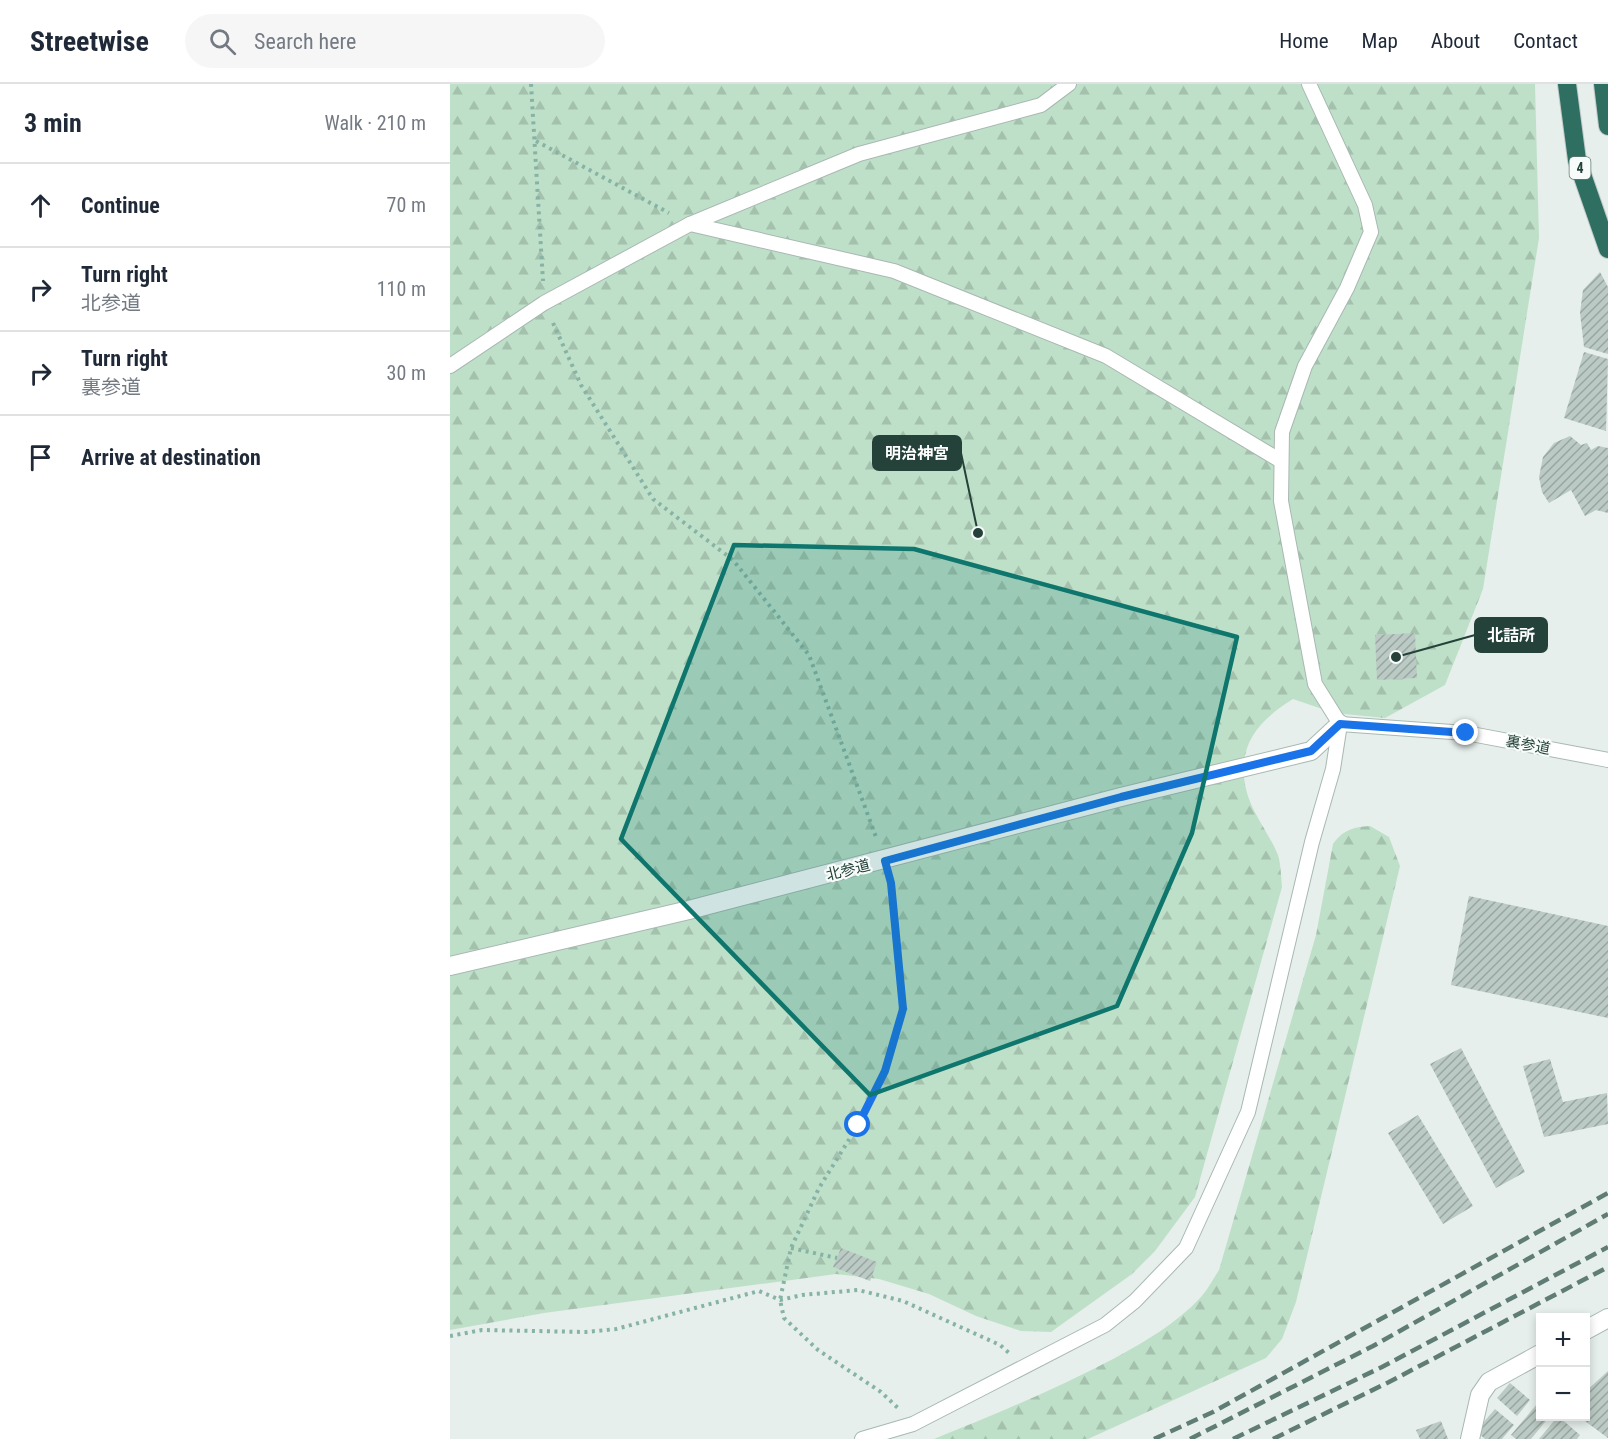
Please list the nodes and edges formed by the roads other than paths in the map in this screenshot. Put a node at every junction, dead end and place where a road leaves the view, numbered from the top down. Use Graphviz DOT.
graph roads {
  1 [pos="1070,84"];
  2 [pos="1309,84"];
  3 [pos="1567,84"];
  4 [pos="1602,84"];
  5 [pos="1608,126"];
  6 [pos="690,224"];
  7 [pos="1608,249"];
  8 [pos="450,366"];
  9 [pos="1281,461"];
  10 [pos="1340,724"];
  11 [pos="1608,760"];
  12 [pos="450,966"];
  13 [pos="1608,1318"];
  14 [pos="1590,1328"];
  15 [pos="1536,1356"];
  16 [pos="862,1439"];
  17 [pos="1470,1439"];
  1 -- 6 [label="lane"];
  2 -- 9 [label="lane"];
  3 -- 7 [label="highway, 4"];
  4 -- 5 [label="highway"];
  6 -- 8 [label="lane"];
  6 -- 9 [label="lane"];
  9 -- 10 [label="lane"];
  10 -- 11 [label="lane, 裏参道"];
  10 -- 12 [label="street, 北参道"];
  10 -- 16 [label="lane"];
  13 -- 14 [label="street"];
  15 -- 17 [label="street"];
}
